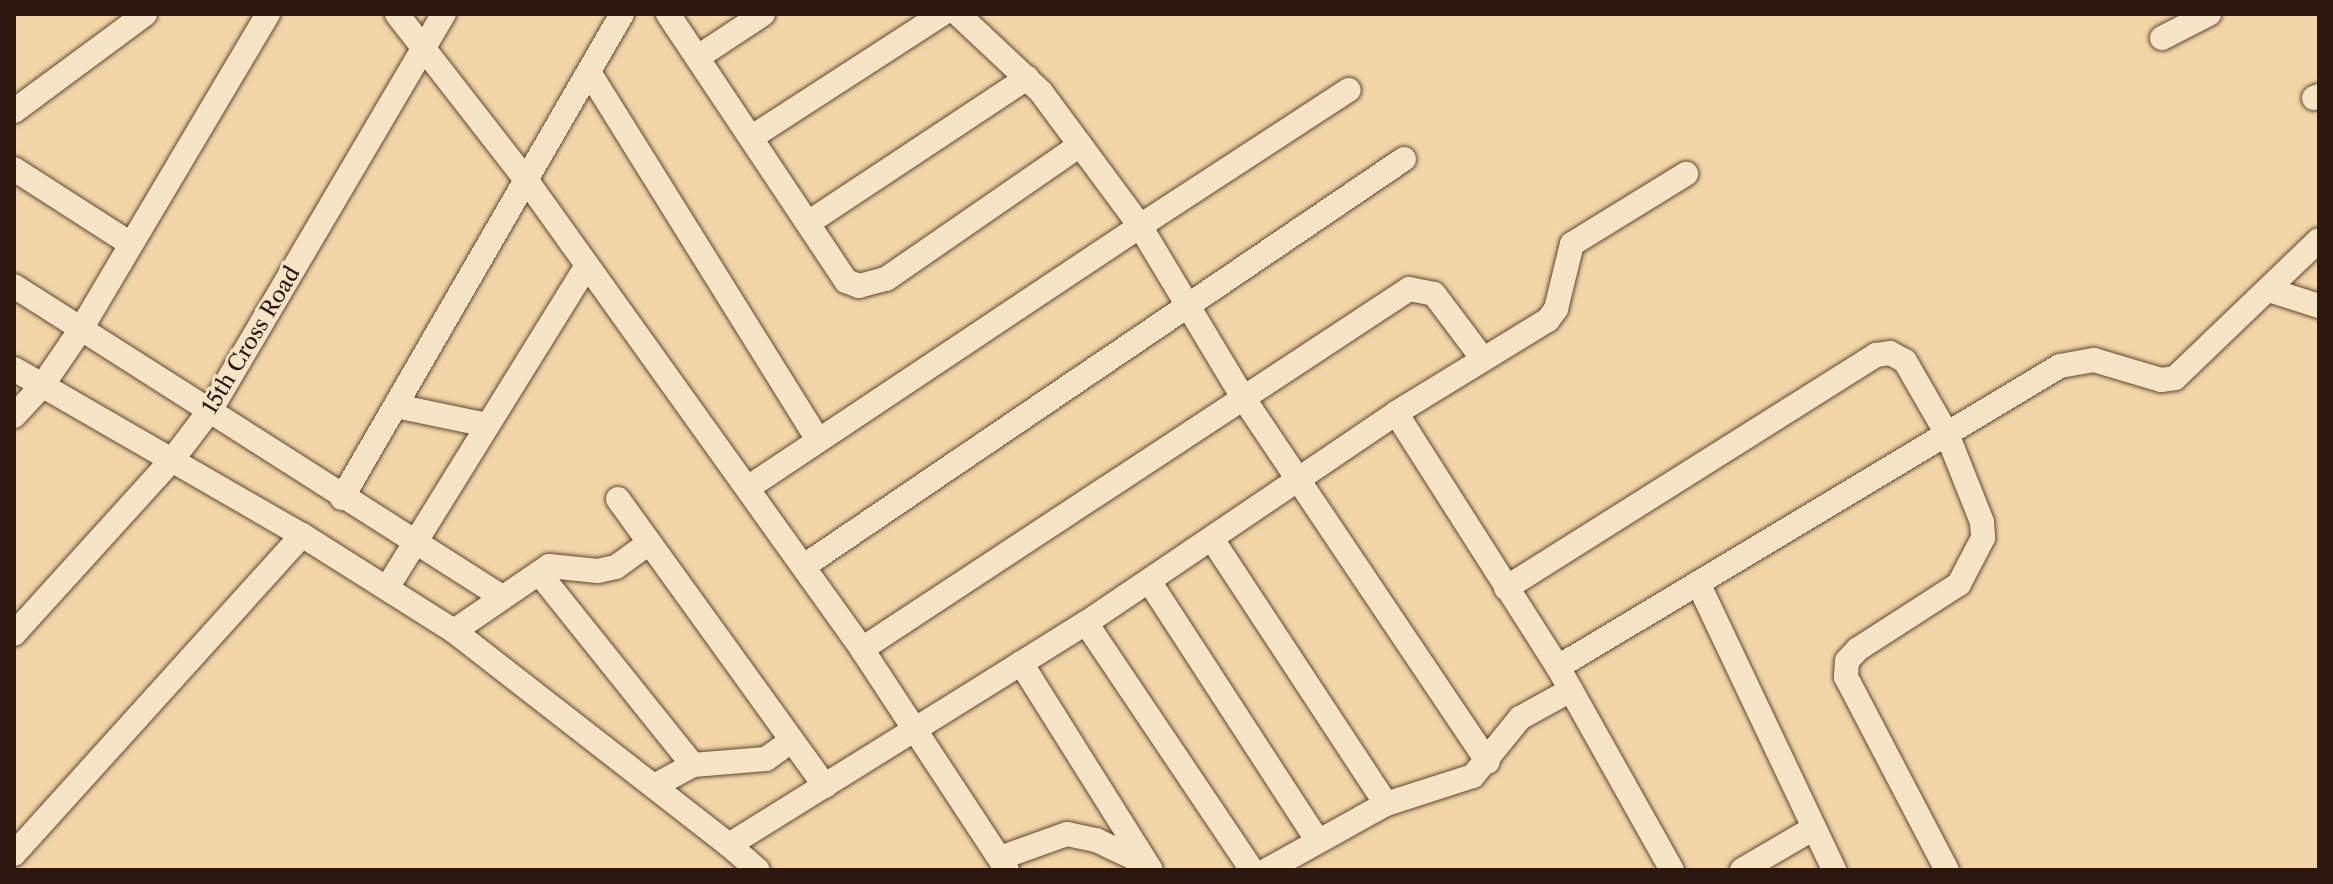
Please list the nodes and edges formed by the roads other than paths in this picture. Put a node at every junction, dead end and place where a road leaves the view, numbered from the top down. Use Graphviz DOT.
graph roads {
  1 [pos="145,14"];
  2 [pos="268,14"];
  3 [pos="397,14"];
  4 [pos="444,14"];
  5 [pos="622,14"];
  6 [pos="668,14"];
  7 [pos="763,14"];
  8 [pos="942,14"];
  9 [pos="958,14"];
  10 [pos="2209,14"];
  11 [pos="2162,38"];
  12 [pos="423,51"];
  13 [pos="698,57"];
  14 [pos="589,72"];
  15 [pos="1027,78"];
  16 [pos="1349,90"];
  17 [pos="14,111"];
  18 [pos="752,137"];
  19 [pos="1080,145"];
  20 [pos="1404,159"];
  21 [pos="14,169"];
  22 [pos="1686,174"];
  23 [pos="527,181"];
  24 [pos="808,223"];
  25 [pos="1140,226"];
  26 [pos="2319,240"];
  27 [pos="131,244"];
  28 [pos="586,267"];
  29 [pos="14,286"];
  30 [pos="2269,290"];
  31 [pos="2319,306"];
  32 [pos="1189,307"];
  33 [pos="81,329"];
  34 [pos="1483,359"];
  35 [pos="14,369"];
  36 [pos="42,386"];
  37 [pos="1244,399"];
  38 [pos="396,406"];
  39 [pos="211,409"];
  40 [pos="1396,413"];
  41 [pos="14,416"];
  42 [pos="487,425"];
  43 [pos="1947,434"];
  44 [pos="818,440"];
  45 [pos="172,460"];
  46 [pos="1302,479"];
  47 [pos="749,487"];
  48 [pos="342,498"];
  49 [pos="618,499"];
  50 [pos="302,535"];
  51 [pos="1212,539"];
  52 [pos="415,543"];
  53 [pos="649,543"];
  54 [pos="804,566"];
  55 [pos="539,573"];
  56 [pos="1149,581"];
  57 [pos="1698,583"];
  58 [pos="387,588"];
  59 [pos="1506,588"];
  60 [pos="502,597"];
  61 [pos="1086,623"];
  62 [pos="454,631"];
  63 [pos="14,634"];
  64 [pos="862,649"];
  65 [pos="1021,663"];
  66 [pos="1558,667"];
  67 [pos="1571,690"];
  68 [pos="917,729"];
  69 [pos="792,740"];
  70 [pos="1488,762"];
  71 [pos="693,765"];
  72 [pos="654,786"];
  73 [pos="825,786"];
  74 [pos="1386,804"];
  75 [pos="1814,828"];
  76 [pos="1317,840"];
  77 [pos="729,845"];
  78 [pos="14,854"];
  79 [pos="1004,864"];
  80 [pos="1149,867"];
  81 [pos="758,870"];
  82 [pos="1252,870"];
  83 [pos="1267,870"];
  84 [pos="1672,870"];
  85 [pos="1742,870"];
  86 [pos="1834,870"];
  87 [pos="1947,870"];
  1 -- 17 [label="street"];
  2 -- 27 [label="street"];
  3 -- 12 [label="street"];
  4 -- 12 [label="street, 15th Cross Road"];
  5 -- 14 [label="street"];
  6 -- 13 [label="street"];
  7 -- 13 [label="street"];
  8 -- 18 [label="street"];
  9 -- 15 [label="street"];
  10 -- 11 [label="street"];
  12 -- 23 [label="street"];
  12 -- 39 [label="street, 15th Cross Road"];
  13 -- 18 [label="street"];
  14 -- 23 [label="street"];
  14 -- 44 [label="street"];
  15 -- 19 [label="street"];
  15 -- 24 [label="street"];
  16 -- 25 [label="street"];
  18 -- 24 [label="street"];
  19 -- 24 [label="street"];
  19 -- 25 [label="street"];
  20 -- 32 [label="street"];
  21 -- 27 [label="street"];
  22 -- 34 [label="street"];
  23 -- 28 [label="street"];
  23 -- 38 [label="street"];
  25 -- 32 [label="street"];
  25 -- 44 [label="street"];
  26 -- 30 [label="street"];
  27 -- 33 [label="street"];
  28 -- 42 [label="street"];
  28 -- 47 [label="street"];
  29 -- 33 [label="street"];
  30 -- 31 [label="street"];
  30 -- 43 [label="street"];
  32 -- 37 [label="street"];
  32 -- 54 [label="street"];
  33 -- 36 [label="street"];
  33 -- 39 [label="street"];
  34 -- 37 [label="street"];
  34 -- 40 [label="street"];
  35 -- 36 [label="street"];
  36 -- 41 [label="street"];
  36 -- 45 [label="street"];
  37 -- 46 [label="street"];
  37 -- 64 [label="street"];
  38 -- 42 [label="street"];
  38 -- 48 [label="street"];
  39 -- 45 [label="street, 15th Cross Road"];
  39 -- 48 [label="street"];
  40 -- 46 [label="street"];
  40 -- 59 [label="street"];
  42 -- 52 [label="street"];
  43 -- 57 [label="street"];
  43 -- 59 [label="street"];
  43 -- 87 [label="street"];
  44 -- 47 [label="street"];
  45 -- 50 [label="street"];
  45 -- 63 [label="street, 15th Cross Road"];
  46 -- 51 [label="street"];
  46 -- 70 [label="street"];
  47 -- 54 [label="street"];
  48 -- 52 [label="street"];
  49 -- 53 [label="street"];
  50 -- 58 [label="street"];
  50 -- 78 [label="street"];
  51 -- 56 [label="street"];
  51 -- 74 [label="street"];
  52 -- 58 [label="street"];
  52 -- 60 [label="street"];
  53 -- 55 [label="street"];
  53 -- 69 [label="street"];
  54 -- 64 [label="street"];
  55 -- 60 [label="street"];
  55 -- 71 [label="street"];
  56 -- 61 [label="street"];
  56 -- 76 [label="street"];
  57 -- 66 [label="street"];
  57 -- 75 [label="street"];
  58 -- 62 [label="street"];
  59 -- 66 [label="street"];
  60 -- 62 [label="street"];
  61 -- 65 [label="street"];
  61 -- 82 [label="street"];
  62 -- 72 [label="street"];
  64 -- 68 [label="street"];
  65 -- 68 [label="street"];
  65 -- 80 [label="street"];
  66 -- 67 [label="street"];
  67 -- 70 [label="street"];
  67 -- 84 [label="street"];
  68 -- 73 [label="street"];
  68 -- 79 [label="street"];
  69 -- 71 [label="street"];
  69 -- 73 [label="street"];
  70 -- 74 [label="street"];
  71 -- 72 [label="street"];
  72 -- 77 [label="street"];
  73 -- 77 [label="street"];
  74 -- 76 [label="street"];
  75 -- 85 [label="street"];
  75 -- 86 [label="street"];
  76 -- 83 [label="street"];
  77 -- 81 [label="street"];
  79 -- 80 [label="street"];
}
